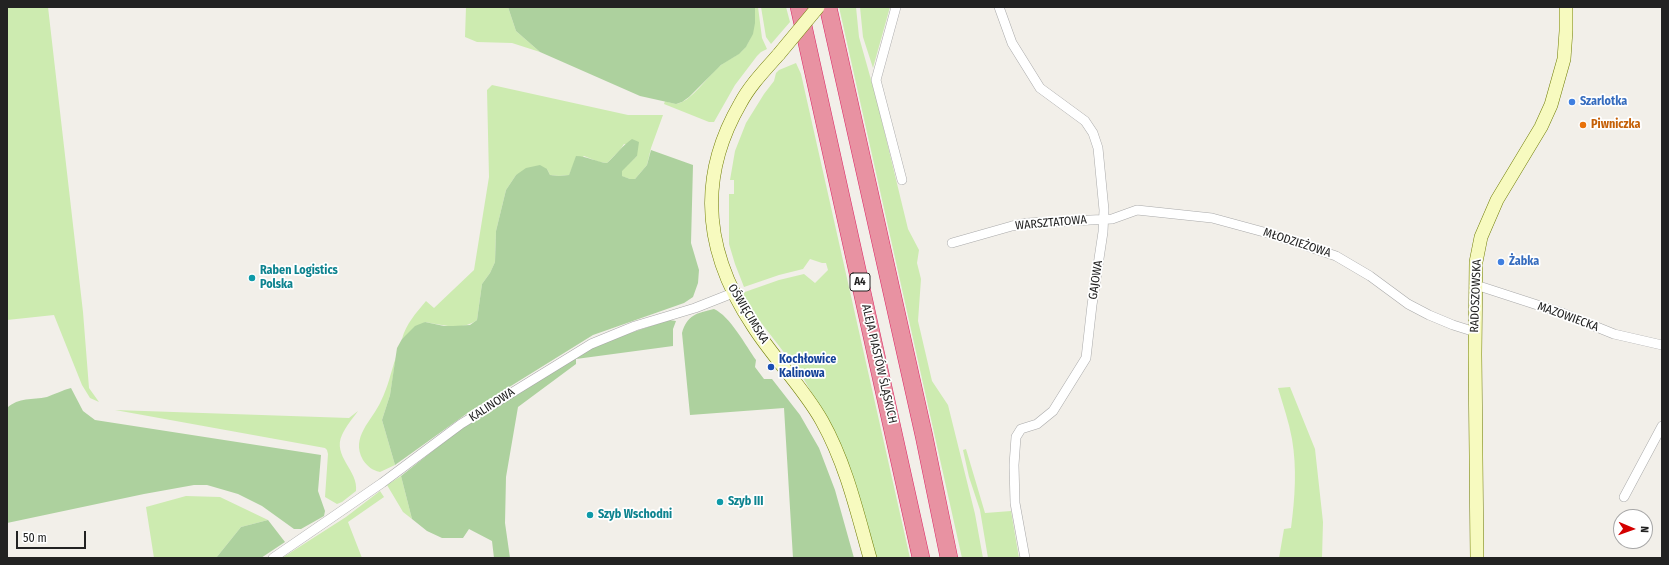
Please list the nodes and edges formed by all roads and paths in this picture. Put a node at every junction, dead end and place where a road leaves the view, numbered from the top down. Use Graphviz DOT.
graph roads {
  1 [pos="799,7"];
  2 [pos="818,7"];
  3 [pos="828,7"];
  4 [pos="896,7"];
  5 [pos="999,7"];
  6 [pos="1566,7"];
  7 [pos="902,180"];
  8 [pos="1104,220"];
  9 [pos="952,244"];
  10 [pos="1476,287"];
  11 [pos="734,293"];
  12 [pos="1475,330"];
  13 [pos="1662,345"];
  14 [pos="1662,426"];
  15 [pos="1624,498"];
  16 [pos="273,558"];
  17 [pos="870,558"];
  18 [pos="921,558"];
  19 [pos="950,558"];
  20 [pos="1024,558"];
  21 [pos="1477,558"];
  1 -- 18 [label="highway, ALEJA PIASTÓW ŚLĄSKICH / A4"];
  2 -- 11 [label="street, OŚWIĘCIMSKA, bridge"];
  3 -- 19 [label="highway, A4"];
  4 -- 7 [label="street"];
  5 -- 8 [label="street, GAJOWA"];
  6 -- 10 [label="street, RADOSZOWSKA"];
  8 -- 9 [label="street, WARSZTATOWA"];
  8 -- 12 [label="street, MŁODZIEŻOWA"];
  8 -- 20 [label="street, GAJOWA"];
  10 -- 12 [label="street, RADOSZOWSKA"];
  10 -- 13 [label="street, MAZOWIECKA"];
  11 -- 16 [label="street, KALINOWA"];
  11 -- 17 [label="street, OŚWIĘCIMSKA"];
  12 -- 21 [label="street, RADOSZOWSKA"];
  14 -- 15 [label="street"];
}
